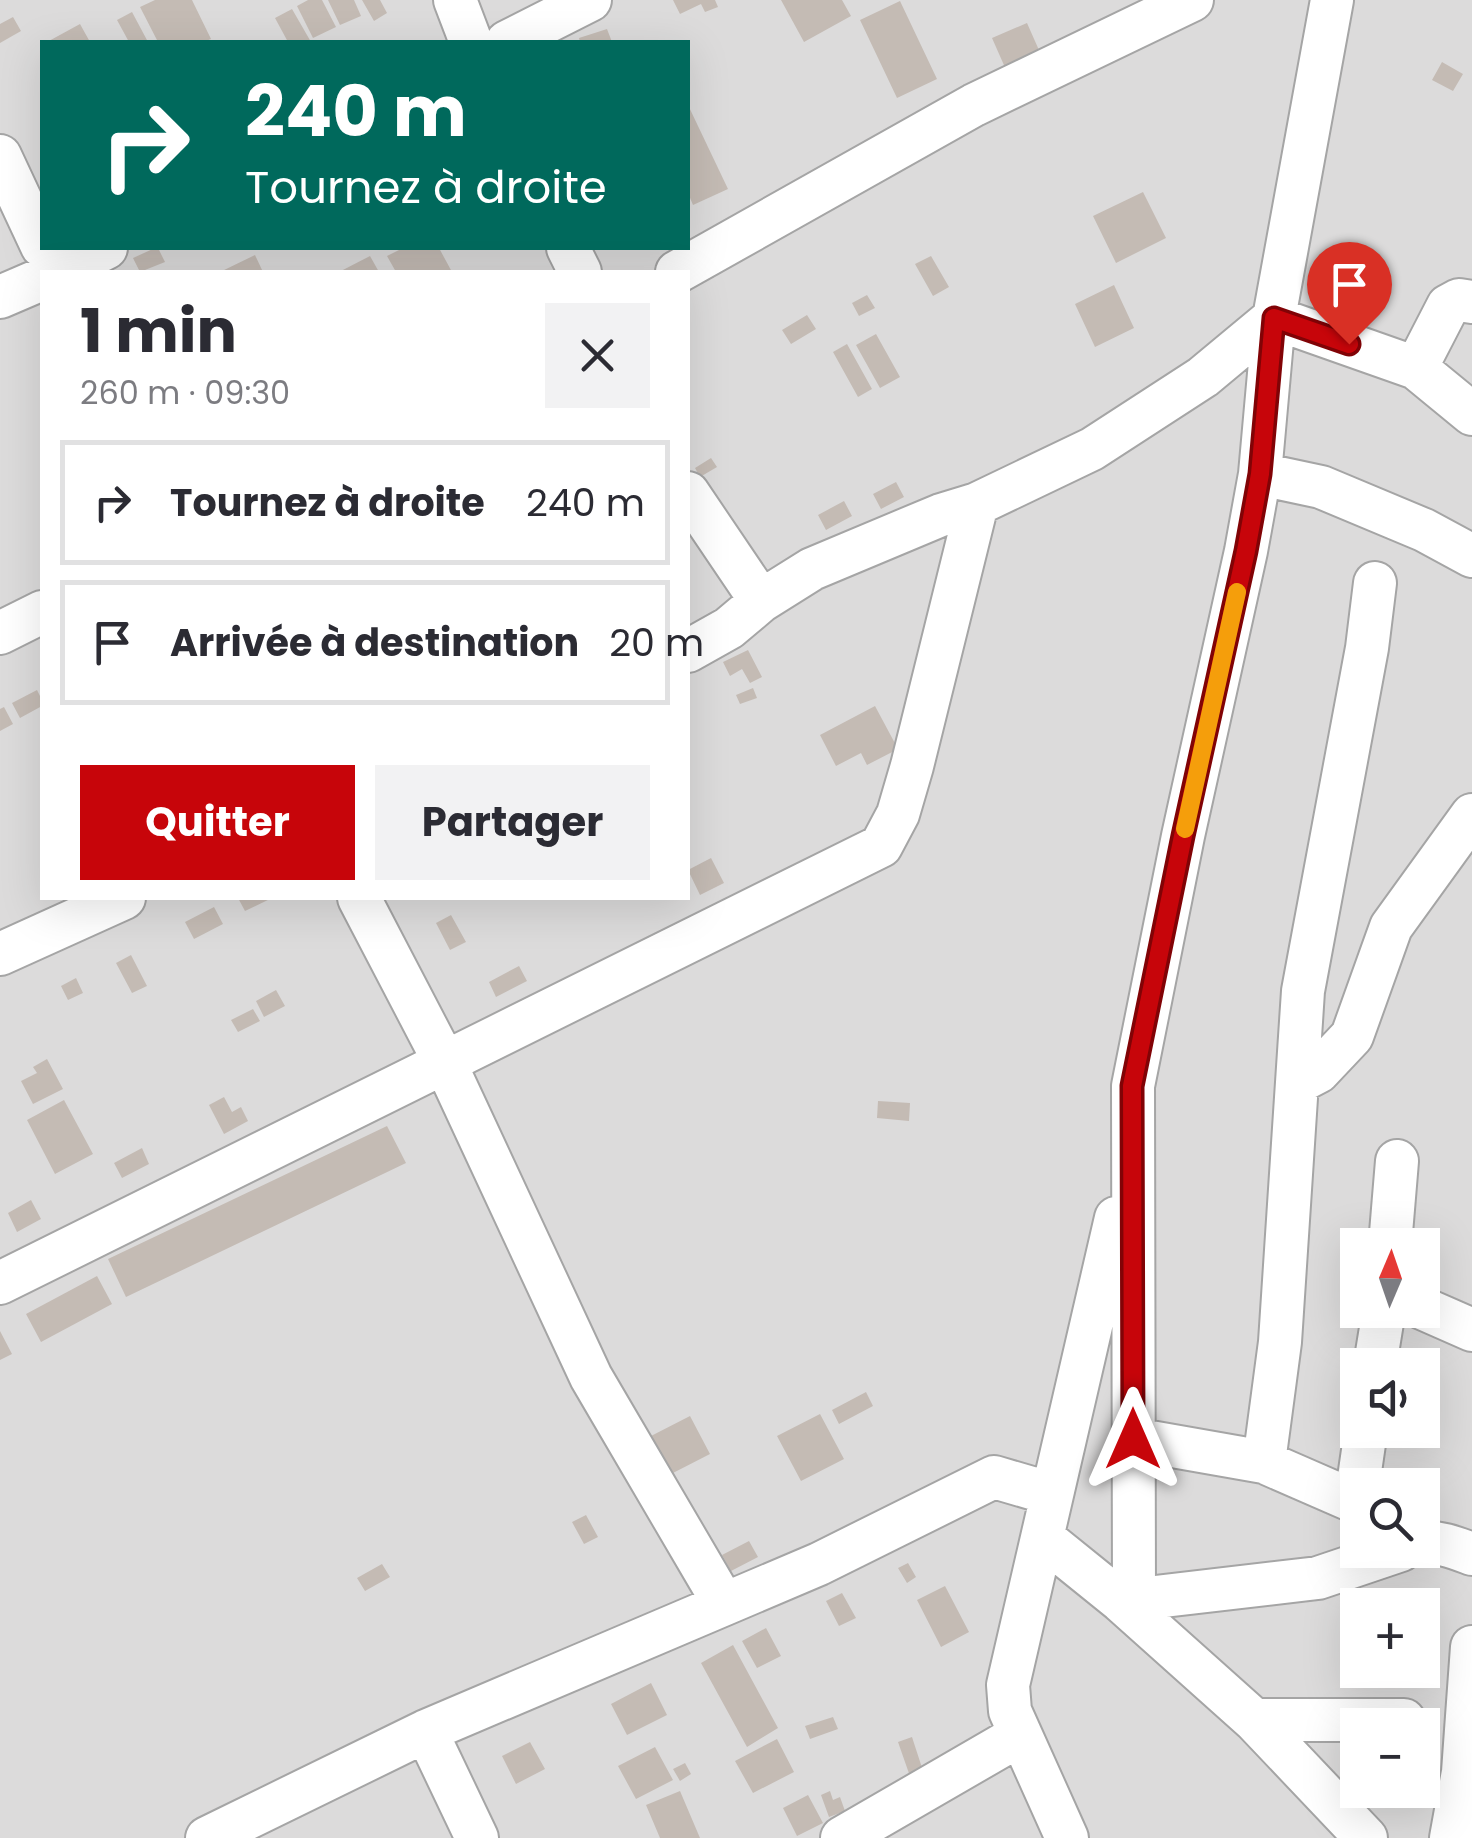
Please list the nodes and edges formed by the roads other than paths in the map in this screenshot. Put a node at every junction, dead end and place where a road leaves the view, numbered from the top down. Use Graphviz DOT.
graph roads {
  1 [pos="455,0"];
  2 [pos="590,0"];
  3 [pos="1192,0"];
  4 [pos="1332,0"];
  5 [pos="471,40"];
  6 [pos="511,40"];
  7 [pos="0,156"];
  8 [pos="40,241"];
  9 [pos="102,250"];
  10 [pos="60,270"];
  11 [pos="681,270"];
  12 [pos="40,280"];
  13 [pos="0,297"];
  14 [pos="1472,302"];
  15 [pos="1274,318"];
  16 [pos="1416,368"];
  17 [pos="1472,414"];
  18 [pos="1260,474"];
  19 [pos="690,496"];
  20 [pos="977,504"];
  21 [pos="1472,556"];
  22 [pos="1375,583"];
  23 [pos="761,601"];
  24 [pos="40,613"];
  25 [pos="0,633"];
  26 [pos="690,651"];
  27 [pos="1472,816"];
  28 [pos="120,900"];
  29 [pos="360,900"];
  30 [pos="0,954"];
  31 [pos="445,1063"];
  32 [pos="1297,1083"];
  33 [pos="1132,1146"];
  34 [pos="1397,1161"];
  35 [pos="1391,1228"];
  36 [pos="0,1283"];
  37 [pos="1440,1316"];
  38 [pos="1472,1330"];
  39 [pos="1133,1439"];
  40 [pos="1264,1462"];
  41 [pos="1340,1488"];
  42 [pos="1052,1494"];
  43 [pos="1042,1538"];
  44 [pos="1440,1547"];
  45 [pos="1472,1554"];
  46 [pos="1347,1568"];
  47 [pos="1128,1600"];
  48 [pos="724,1604"];
  49 [pos="1472,1647"];
  50 [pos="1254,1720"];
  51 [pos="1340,1720"];
  52 [pos="426,1731"];
  53 [pos="1020,1736"];
  54 [pos="207,1838"];
  55 [pos="477,1838"];
  56 [pos="842,1838"];
  57 [pos="1066,1838"];
  58 [pos="1366,1838"];
  59 [pos="1451,1838"];
  1 -- 5 [label="street"];
  2 -- 6 [label="street"];
  3 -- 11 [label="street"];
  4 -- 15 [label="street"];
  7 -- 8 [label="street"];
  9 -- 10 [label="street"];
  12 -- 13 [label="street"];
  14 -- 16 [label="street"];
  15 -- 16 [label="street"];
  15 -- 18 [label="street"];
  15 -- 20 [label="street"];
  16 -- 17 [label="street"];
  18 -- 21 [label="street"];
  18 -- 33 [label="street"];
  19 -- 23 [label="street"];
  20 -- 23 [label="street"];
  20 -- 31 [label="street"];
  22 -- 32 [label="street"];
  23 -- 26 [label="street"];
  24 -- 25 [label="street"];
  27 -- 32 [label="street"];
  28 -- 30 [label="street"];
  29 -- 31 [label="street"];
  31 -- 36 [label="street"];
  31 -- 48 [label="street"];
  32 -- 40 [label="street"];
  33 -- 39 [label="street"];
  33 -- 42 [label="street"];
  34 -- 35 [label="street"];
  37 -- 38 [label="street"];
  39 -- 40 [label="street"];
  39 -- 47 [label="street"];
  40 -- 41 [label="street"];
  42 -- 43 [label="street"];
  42 -- 48 [label="street"];
  43 -- 47 [label="street"];
  43 -- 53 [label="street"];
  44 -- 45 [label="street"];
  46 -- 47 [label="street"];
  47 -- 50 [label="street"];
  48 -- 52 [label="street"];
  49 -- 59 [label="street"];
  50 -- 51 [label="street"];
  50 -- 58 [label="street"];
  52 -- 54 [label="street"];
  52 -- 55 [label="street"];
  53 -- 56 [label="street"];
  53 -- 57 [label="street"];
}
